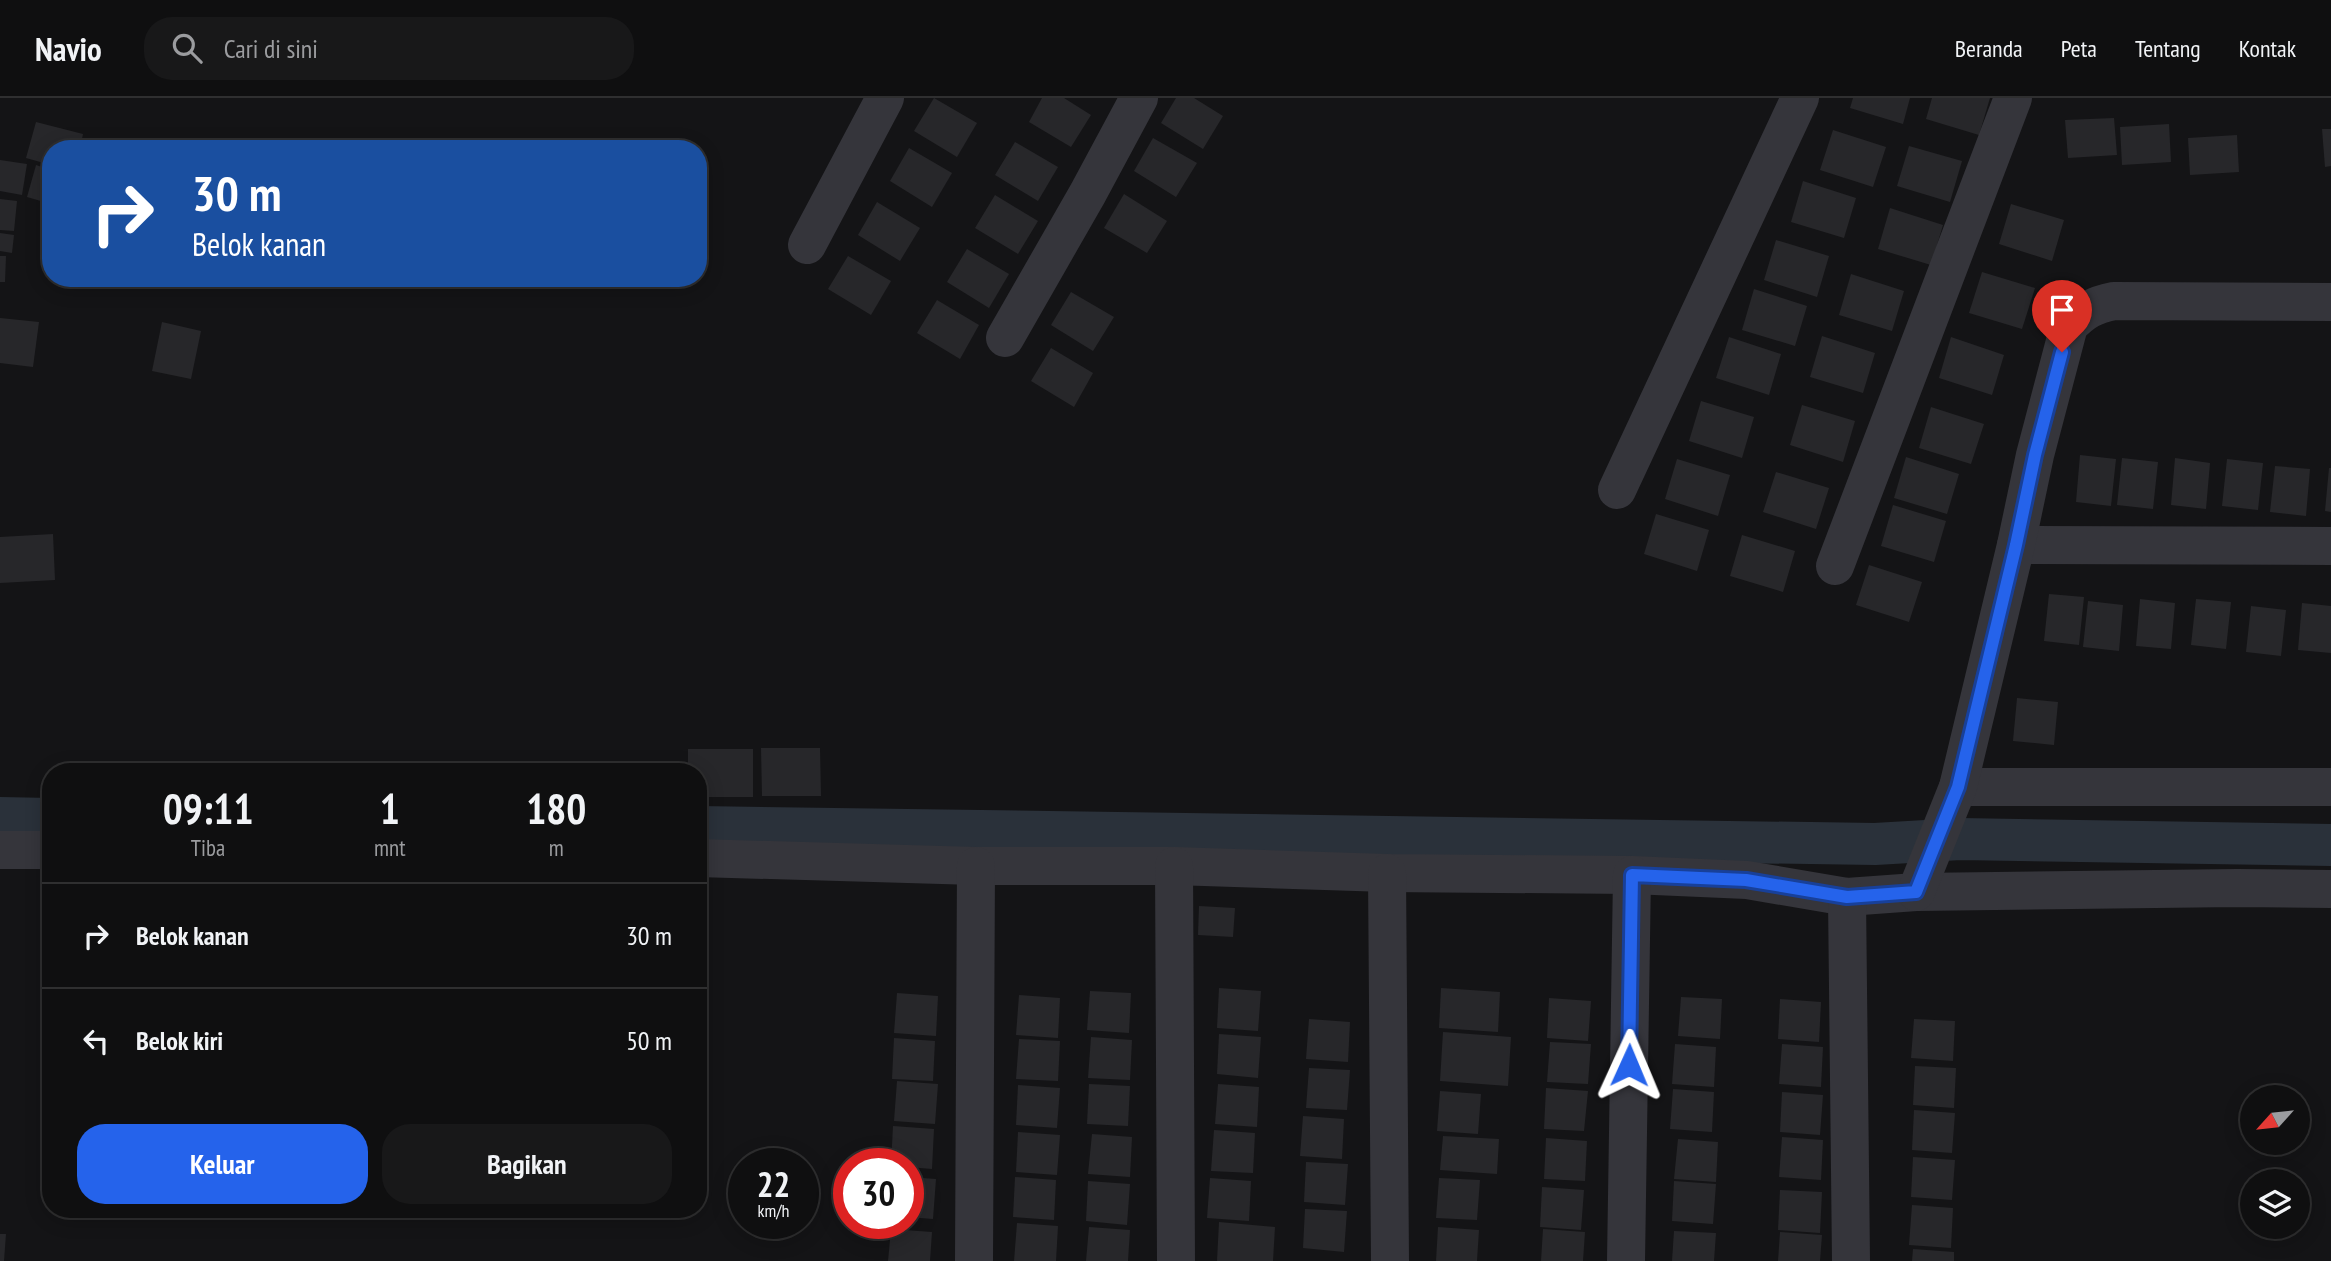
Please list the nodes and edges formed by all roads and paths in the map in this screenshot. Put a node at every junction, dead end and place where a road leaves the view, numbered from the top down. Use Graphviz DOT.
graph roads {
  1 [pos="885,98"];
  2 [pos="1139,98"];
  3 [pos="1800,98"];
  4 [pos="2012,98"];
  5 [pos="807,245"];
  6 [pos="2324,300"];
  7 [pos="1005,338"];
  8 [pos="1616,489"];
  9 [pos="2016,545"];
  10 [pos="2331,546"];
  11 [pos="1835,566"];
  12 [pos="1958,787"];
  13 [pos="2331,787"];
  14 [pos="0,850"];
  15 [pos="42,850"];
  16 [pos="707,858"];
  17 [pos="976,866"];
  18 [pos="1174,866"];
  19 [pos="1387,873"];
  20 [pos="1632,875"];
  21 [pos="1922,878"];
  22 [pos="2331,889"];
  23 [pos="1847,897"];
  24 [pos="974,1261"];
  25 [pos="1176,1261"];
  26 [pos="1390,1261"];
  27 [pos="1626,1261"];
  28 [pos="1851,1261"];
  1 -- 5 [label="street"];
  2 -- 7 [label="street"];
  3 -- 8 [label="street"];
  4 -- 11 [label="street"];
  6 -- 9 [label="street"];
  9 -- 10 [label="street"];
  9 -- 12 [label="street"];
  12 -- 13 [label="street"];
  12 -- 21 [label="street"];
  14 -- 15 [label="street"];
  16 -- 17 [label="street"];
  17 -- 18 [label="street"];
  17 -- 24 [label="street"];
  18 -- 19 [label="street"];
  18 -- 25 [label="street"];
  19 -- 20 [label="street"];
  19 -- 26 [label="street"];
  20 -- 23 [label="street"];
  20 -- 27 [label="street"];
  21 -- 22 [label="street"];
  21 -- 23 [label="street"];
  23 -- 28 [label="street"];
}
